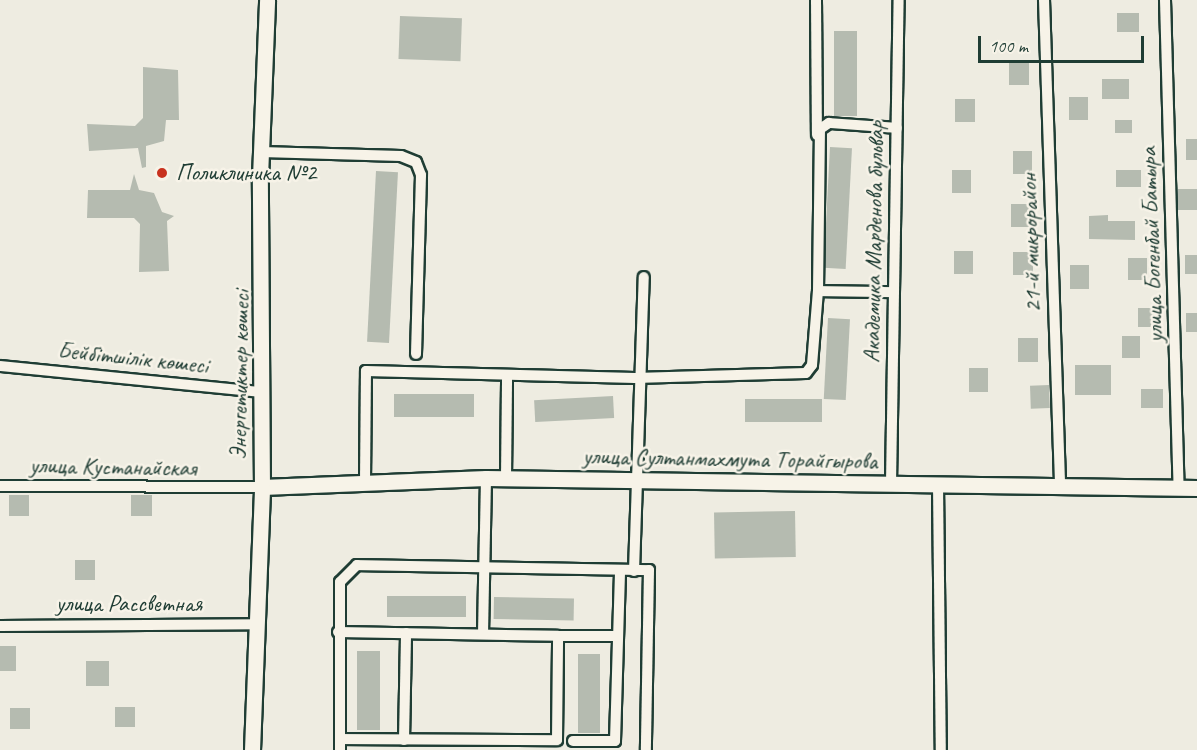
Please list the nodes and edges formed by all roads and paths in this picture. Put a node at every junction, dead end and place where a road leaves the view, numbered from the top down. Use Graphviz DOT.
graph roads {
  1 [pos="267,0"];
  2 [pos="816,0"];
  3 [pos="899,0"];
  4 [pos="1044,0"];
  5 [pos="1166,0"];
  6 [pos="897,128"];
  7 [pos="816,139"];
  8 [pos="261,152"];
  9 [pos="644,277"];
  10 [pos="818,291"];
  11 [pos="894,292"];
  12 [pos="416,354"];
  13 [pos="0,366"];
  14 [pos="507,375"];
  15 [pos="640,378"];
  16 [pos="262,392"];
  17 [pos="486,478"];
  18 [pos="506,478"];
  19 [pos="635,480"];
  20 [pos="365,482"];
  21 [pos="891,484"];
  22 [pos="938,484"];
  23 [pos="1060,485"];
  24 [pos="0,486"];
  25 [pos="262,487"];
  26 [pos="1179,487"];
  27 [pos="1197,488"];
  28 [pos="485,568"];
  29 [pos="620,571"];
  30 [pos="634,571"];
  31 [pos="258,624"];
  32 [pos="0,626"];
  33 [pos="338,632"];
  34 [pos="406,633"];
  35 [pos="483,634"];
  36 [pos="558,636"];
  37 [pos="618,636"];
  38 [pos="404,740"];
  39 [pos="557,740"];
  40 [pos="340,745"];
  41 [pos="573,745"];
  42 [pos="615,746"];
  43 [pos="252,750"];
  44 [pos="646,750"];
  45 [pos="941,750"];
  1 -- 8 [label="main road, Энергетиктер көшесі"];
  2 -- 7 [label="street"];
  3 -- 6 [label="street, Академика Марденова бульвар"];
  4 -- 23 [label="street, 21-й микрорайон"];
  5 -- 26 [label="street, улица Богенбай Батыра"];
  6 -- 7 [label="street"];
  6 -- 11 [label="street, Академика Марденова бульвар"];
  7 -- 10 [label="street"];
  8 -- 12 [label="street"];
  8 -- 16 [label="main road, Энергетиктер көшесі"];
  9 -- 15 [label="street"];
  10 -- 11 [label="street"];
  10 -- 15 [label="street"];
  11 -- 21 [label="street, Академика Марденова бульвар"];
  13 -- 16 [label="street, Бейбітшілік көшесі"];
  14 -- 15 [label="street"];
  14 -- 18 [label="street"];
  14 -- 20 [label="street"];
  15 -- 19 [label="street"];
  16 -- 25 [label="main road, Энергетиктер көшесі"];
  17 -- 18 [label="main road, улица Султанмахмута Торайгырова"];
  17 -- 20 [label="main road, улица Султанмахмута Торайгырова"];
  17 -- 28 [label="street"];
  18 -- 19 [label="main road, улица Султанмахмута Торайгырова"];
  19 -- 21 [label="main road, улица Султанмахмута Торайгырова"];
  19 -- 30 [label="street"];
  20 -- 25 [label="main road, улица Султанмахмута Торайгырова"];
  21 -- 22 [label="main road, улица Султанмахмута Торайгырова"];
  22 -- 23 [label="main road, улица Султанмахмута Торайгырова"];
  22 -- 45 [label="street"];
  23 -- 26 [label="main road, улица Султанмахмута Торайгырова"];
  24 -- 25 [label="street, улица Кустанайская"];
  25 -- 31 [label="main road, Энергетиктер көшесі"];
  26 -- 27 [label="main road, улица Султанмахмута Торайгырова"];
  28 -- 29 [label="street"];
  28 -- 33 [label="street"];
  28 -- 35 [label="street"];
  29 -- 30 [label="street"];
  29 -- 37 [label="street"];
  30 -- 44 [label="street"];
  31 -- 32 [label="street, улица Рассветная"];
  31 -- 43 [label="main road, Энергетиктер көшесі"];
  33 -- 34 [label="street"];
  33 -- 40 [label="street"];
  34 -- 35 [label="street"];
  34 -- 38 [label="street"];
  35 -- 36 [label="street"];
  36 -- 37 [label="street"];
  36 -- 39 [label="street"];
  37 -- 42 [label="street"];
  38 -- 39 [label="street"];
  38 -- 40 [label="street"];
  39 -- 41 [label="street"];
  41 -- 42 [label="street"];
}
